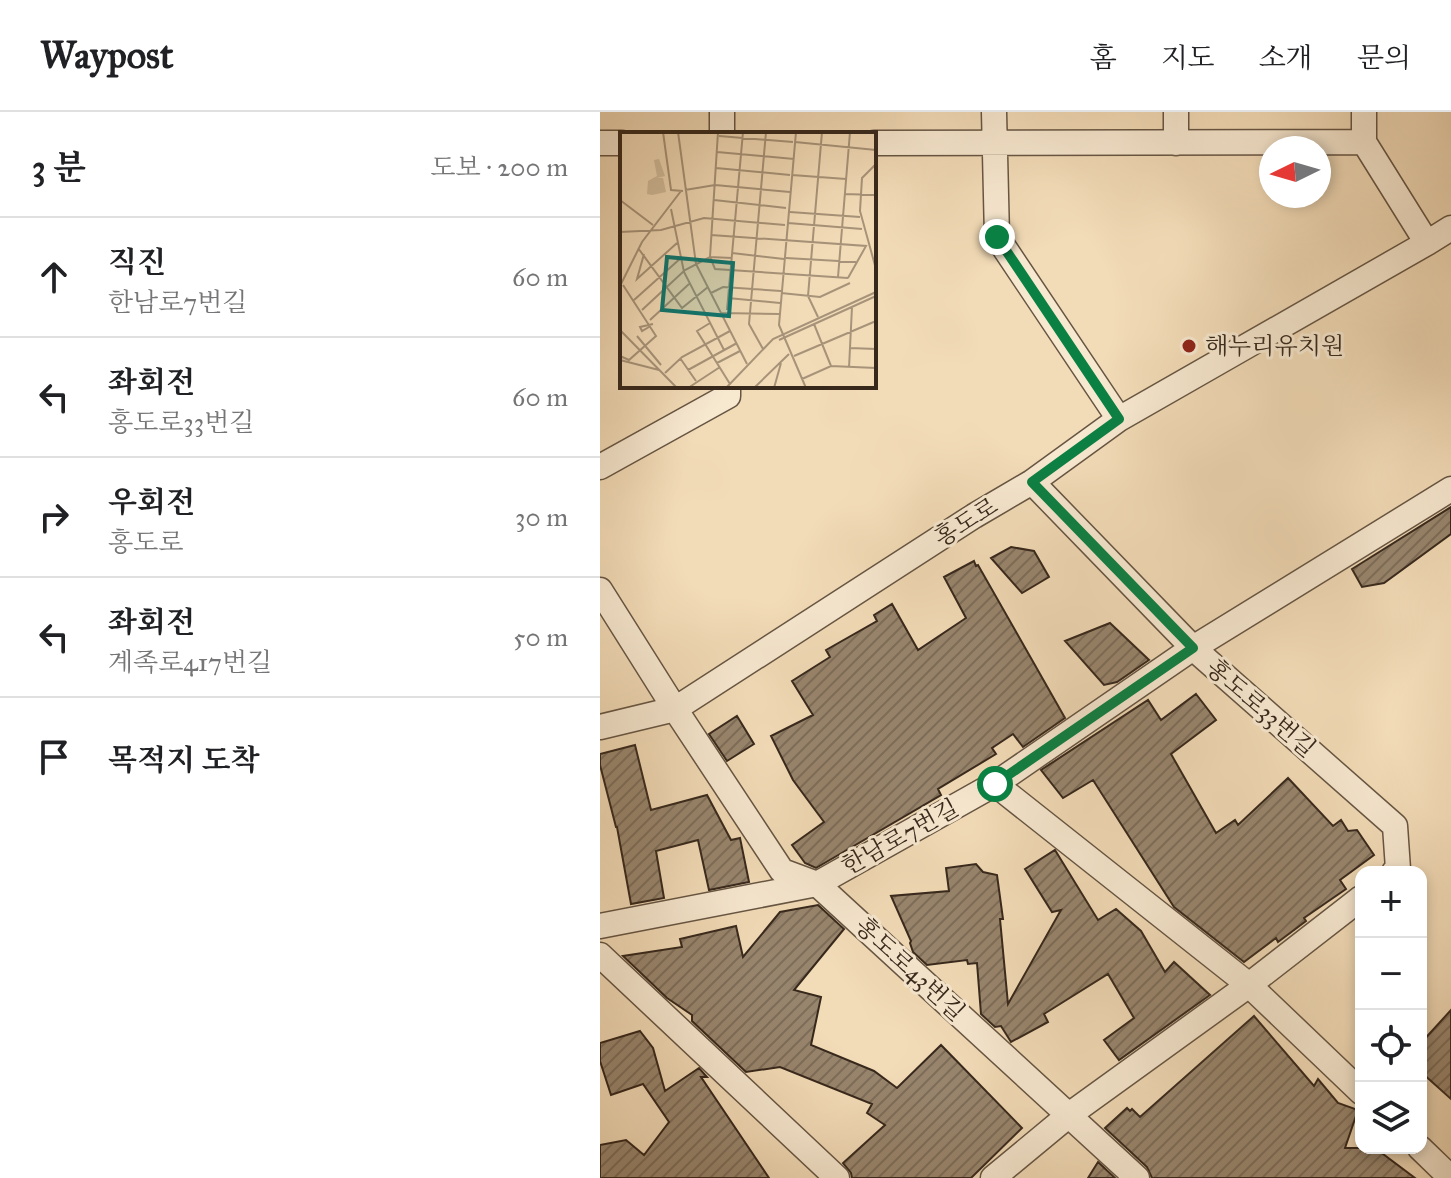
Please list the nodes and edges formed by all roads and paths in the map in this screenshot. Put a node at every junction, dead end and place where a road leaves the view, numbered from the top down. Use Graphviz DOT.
graph roads {
  1 [pos="994,112"];
  2 [pos="1176,112"];
  3 [pos="1364,112"];
  4 [pos="1364,142"];
  5 [pos="876,143"];
  6 [pos="995,143"];
  7 [pos="1176,143"];
  8 [pos="1451,228"];
  9 [pos="1427,243"];
  10 [pos="728,388"];
  11 [pos="1119,419"];
  12 [pos="600,467"];
  13 [pos="1032,482"];
  14 [pos="1451,489"];
  15 [pos="600,590"];
  16 [pos="1193,648"];
  17 [pos="675,709"];
  18 [pos="600,727"];
  19 [pos="995,784"];
  20 [pos="1398,866"];
  21 [pos="817,884"];
  22 [pos="1355,903"];
  23 [pos="600,926"];
  24 [pos="600,955"];
  25 [pos="1249,985"];
  26 [pos="1355,1086"];
  27 [pos="1069,1115"];
  28 [pos="1426,1154"];
  29 [pos="837,1178"];
  30 [pos="993,1178"];
  31 [pos="1137,1178"];
  32 [pos="1451,1178"];
  1 -- 6 [label="street"];
  2 -- 7 [label="street"];
  3 -- 4 [label="street"];
  4 -- 7 [label="street"];
  4 -- 9 [label="street"];
  5 -- 6 [label="street"];
  6 -- 7 [label="street"];
  6 -- 11 [label="street"];
  8 -- 9 [label="street, 홍도로"];
  9 -- 11 [label="street, 홍도로"];
  10 -- 12 [label="street"];
  11 -- 13 [label="street, 홍도로"];
  13 -- 16 [label="street, 홍도로33번길"];
  13 -- 17 [label="street, 홍도로"];
  14 -- 16 [label="street, 한남로7번길"];
  15 -- 17 [label="street, 홍도로43번길"];
  16 -- 19 [label="street, 한남로7번길"];
  16 -- 20 [label="street, 홍도로33번길"];
  17 -- 18 [label="street, 홍도로"];
  17 -- 21 [label="street, 홍도로43번길"];
  19 -- 21 [label="street, 한남로7번길"];
  19 -- 25 [label="street"];
  21 -- 23 [label="street, 한남로7번길"];
  21 -- 27 [label="street, 홍도로43번길"];
  22 -- 25 [label="street"];
  24 -- 29 [label="street"];
  25 -- 26 [label="street"];
  25 -- 27 [label="street"];
  27 -- 30 [label="street"];
  27 -- 31 [label="street, 홍도로43번길"];
  28 -- 32 [label="street"];
}
